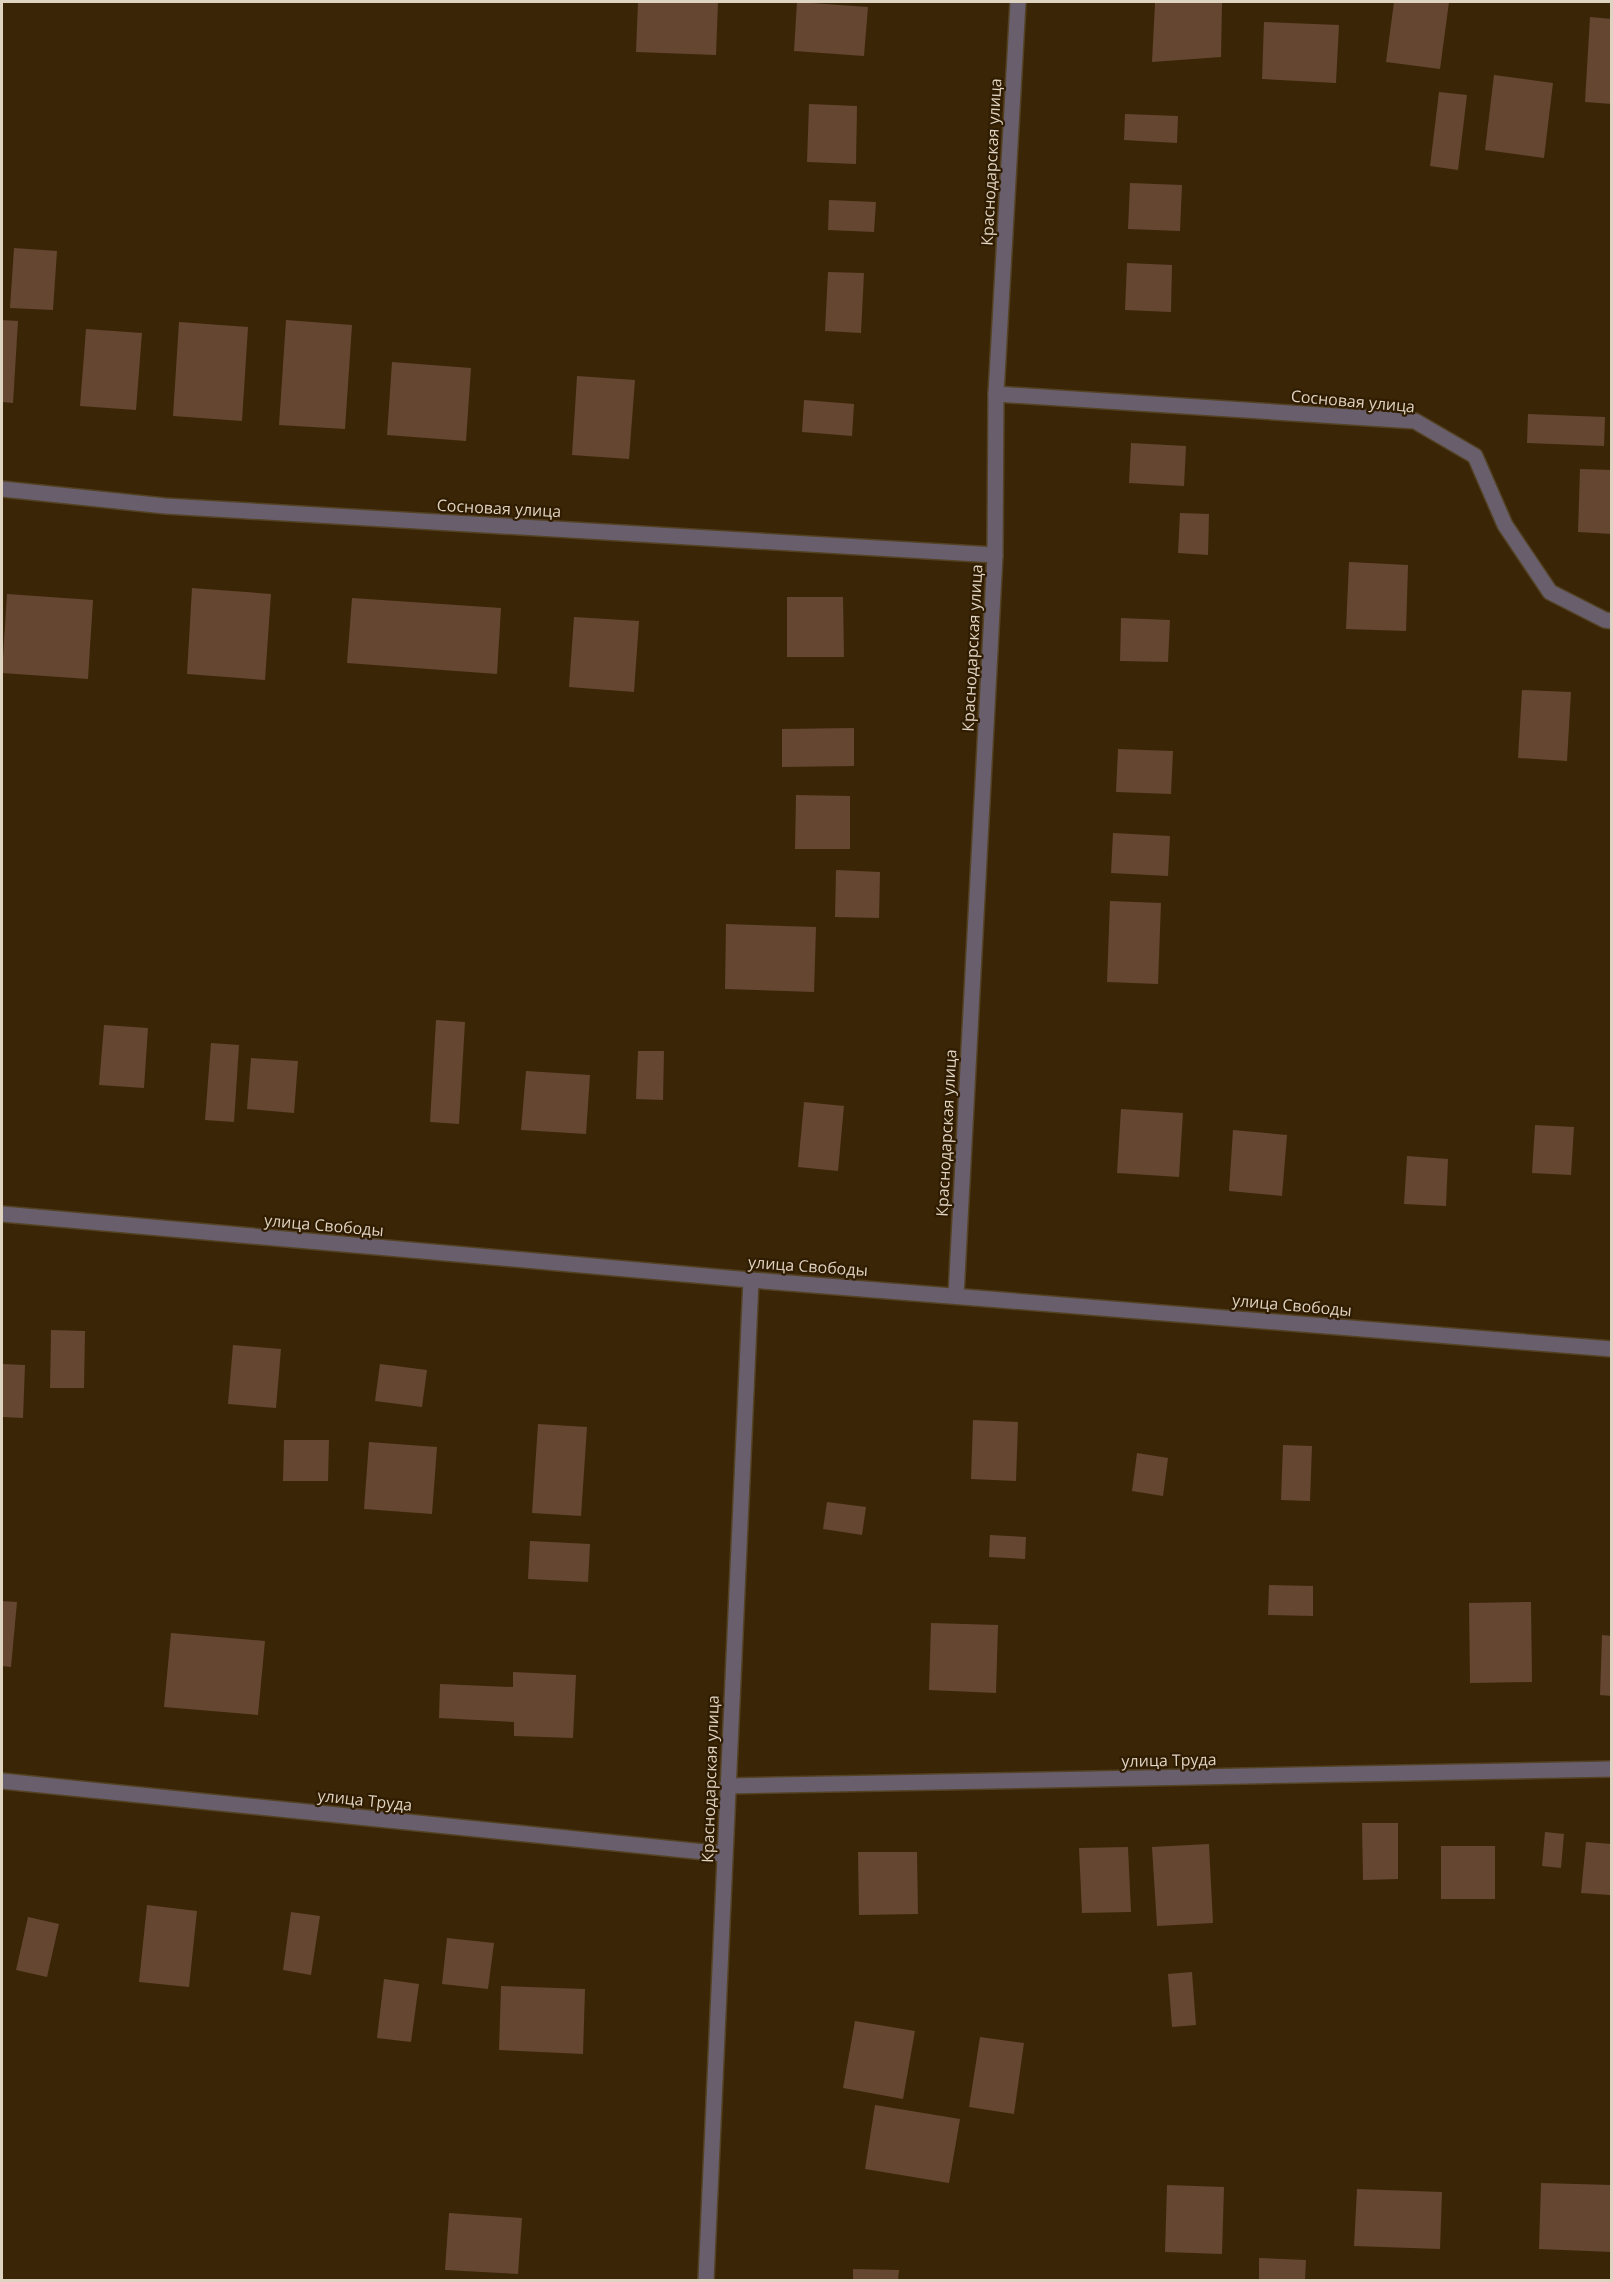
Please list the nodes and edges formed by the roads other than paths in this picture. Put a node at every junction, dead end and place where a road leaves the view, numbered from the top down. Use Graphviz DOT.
graph roads {
  1 [pos="1018,2"];
  2 [pos="996,394"];
  3 [pos="2,489"];
  4 [pos="995,555"];
  5 [pos="1611,621"];
  6 [pos="2,1214"];
  7 [pos="751,1280"];
  8 [pos="956,1296"];
  9 [pos="1611,1349"];
  10 [pos="1611,1769"];
  11 [pos="2,1781"];
  12 [pos="727,1786"];
  13 [pos="724,1854"];
  14 [pos="706,2280"];
  1 -- 2 [label="street, Краснодарская улица"];
  2 -- 4 [label="street, Краснодарская улица"];
  2 -- 5 [label="street, Сосновая улица"];
  3 -- 4 [label="street, Сосновая улица"];
  4 -- 8 [label="street, Краснодарская улица"];
  6 -- 7 [label="street, улица Свободы"];
  7 -- 8 [label="street, улица Свободы"];
  7 -- 12 [label="street, Краснодарская улица"];
  8 -- 9 [label="street, улица Свободы"];
  10 -- 12 [label="street, улица Труда"];
  11 -- 13 [label="street, улица Труда"];
  12 -- 13 [label="street, Краснодарская улица"];
  13 -- 14 [label="street, Краснодарская улица"];
}
